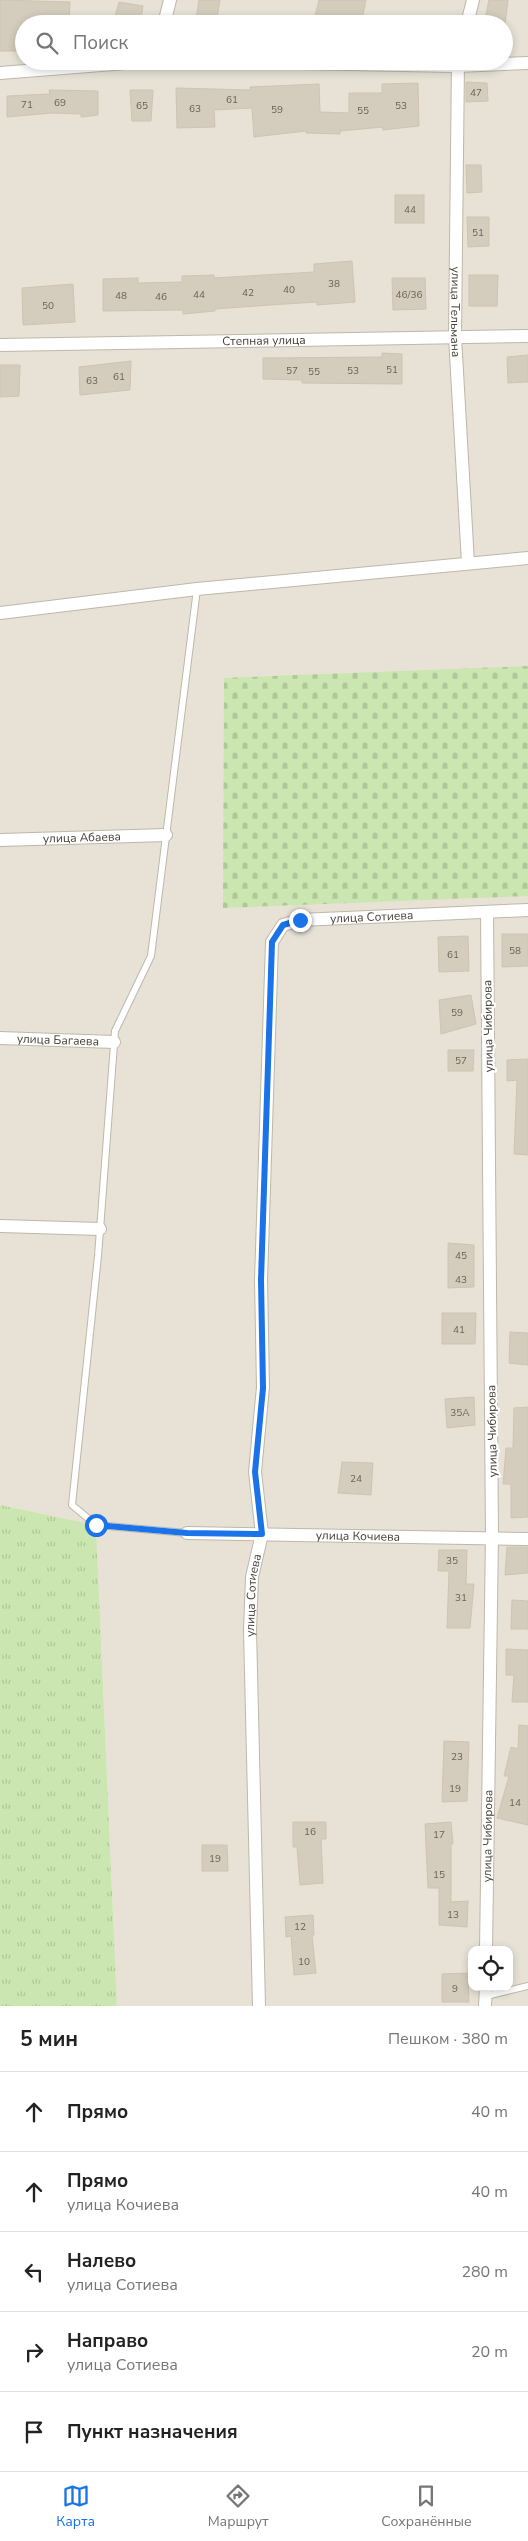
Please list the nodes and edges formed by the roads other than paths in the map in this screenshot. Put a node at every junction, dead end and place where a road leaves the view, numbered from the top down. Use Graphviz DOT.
graph roads {
  1 [pos="170,0"];
  2 [pos="473,0"];
  3 [pos="166,15"];
  4 [pos="469,15"];
  5 [pos="513,63"];
  6 [pos="528,63"];
  7 [pos="38,70"];
  8 [pos="458,70"];
  9 [pos="0,73"];
  10 [pos="528,336"];
  11 [pos="455,338"];
  12 [pos="0,345"];
  13 [pos="528,558"];
  14 [pos="468,563"];
  15 [pos="197,589"];
  16 [pos="0,613"];
  17 [pos="166,835"];
  18 [pos="0,840"];
  19 [pos="528,910"];
  20 [pos="487,912"];
  21 [pos="0,1038"];
  22 [pos="114,1042"];
  23 [pos="0,1226"];
  24 [pos="100,1229"];
  25 [pos="187,1533"];
  26 [pos="262,1534"];
  27 [pos="492,1536"];
  28 [pos="528,1538"];
  29 [pos="486,1946"];
  30 [pos="528,1986"];
  31 [pos="486,1996"];
  32 [pos="259,2006"];
  1 -- 3 [label="street"];
  2 -- 4 [label="street"];
  5 -- 6 [label="street"];
  7 -- 9 [label="street"];
  8 -- 11 [label="street, улица Тельмана"];
  10 -- 11 [label="street, Степная улица"];
  11 -- 12 [label="street, Степная улица"];
  11 -- 14 [label="street, улица Тельмана"];
  13 -- 14 [label="street"];
  14 -- 15 [label="street"];
  15 -- 16 [label="street"];
  15 -- 17 [label="lane"];
  17 -- 18 [label="street, улица Абаева"];
  17 -- 22 [label="lane"];
  19 -- 20 [label="street, улица Сотиева"];
  20 -- 26 [label="street, улица Сотиева"];
  20 -- 27 [label="street, улица Чибирова"];
  21 -- 22 [label="street, улица Багаева"];
  22 -- 24 [label="lane"];
  23 -- 24 [label="street"];
  24 -- 25 [label="lane"];
  25 -- 26 [label="street, улица Кочиева"];
  26 -- 27 [label="street, улица Кочиева"];
  26 -- 32 [label="street, улица Сотиева"];
  27 -- 28 [label="street, улица Кочиева"];
  27 -- 29 [label="street, улица Чибирова"];
  30 -- 31 [label="lane"];
}
